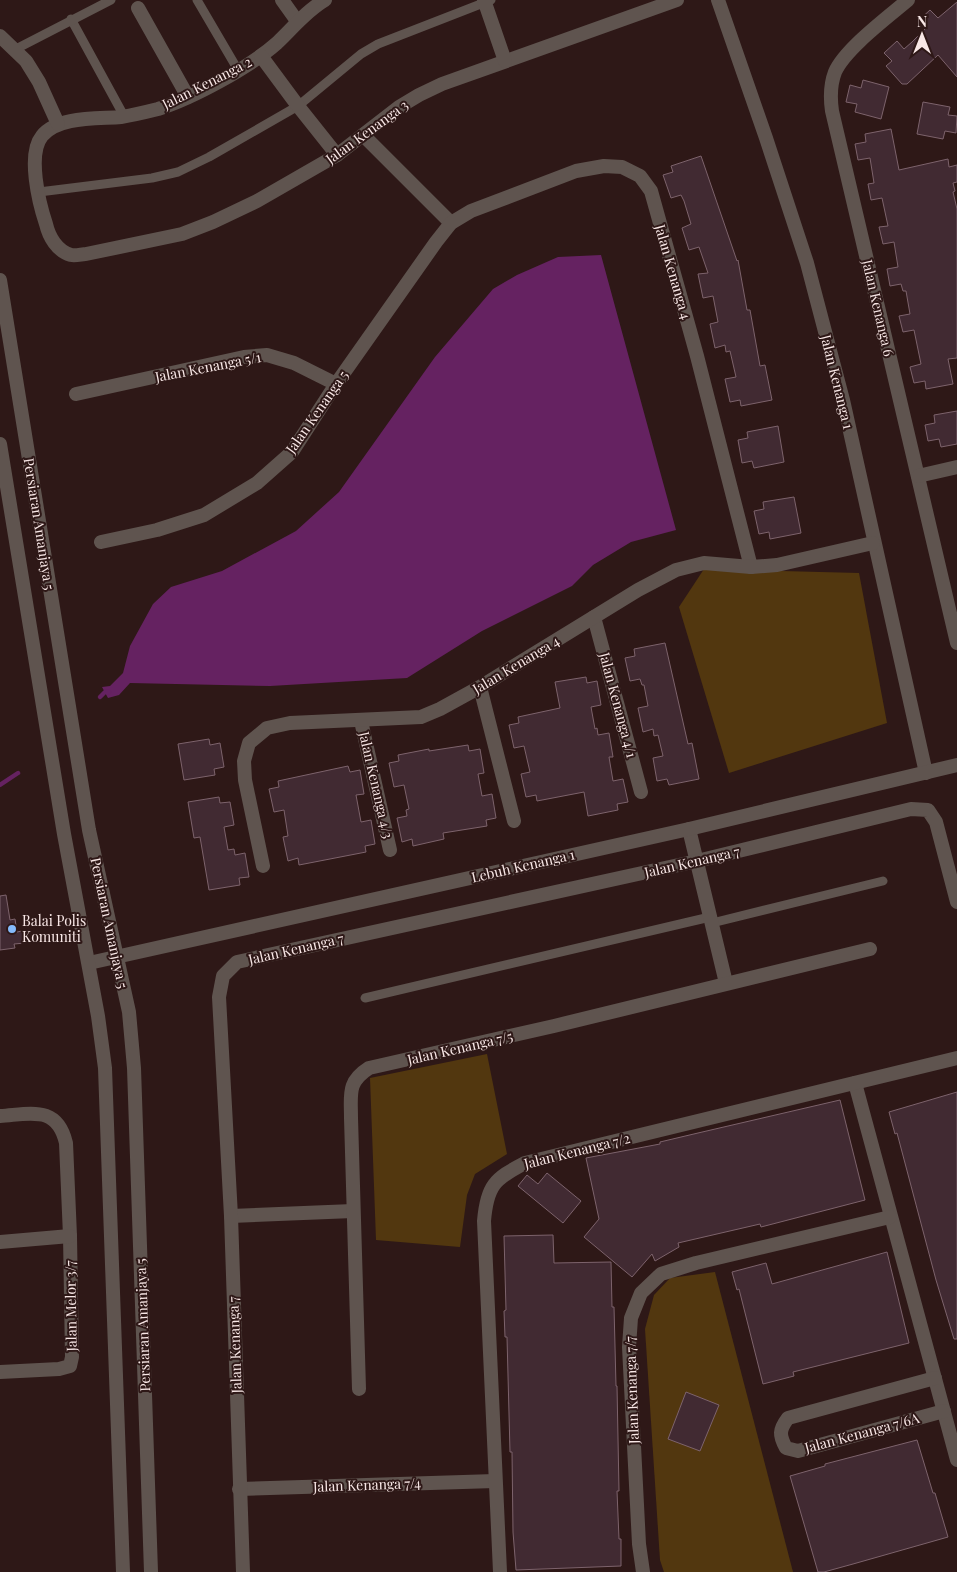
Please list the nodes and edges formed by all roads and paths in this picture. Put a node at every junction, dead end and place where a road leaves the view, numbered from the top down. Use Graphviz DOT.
graph roads {
  1 [pos="111,0"];
  2 [pos="197,0"];
  3 [pos="282,0"];
  4 [pos="677,0"];
  5 [pos="718,0"];
  6 [pos="908,0"];
  7 [pos="487,1"];
  8 [pos="318,2"];
  9 [pos="138,8"];
  10 [pos="71,19"];
  11 [pos="298,21"];
  12 [pos="0,36"];
  13 [pos="14,50"];
  14 [pos="261,56"];
  15 [pos="505,61"];
  16 [pos="238,70"];
  17 [pos="188,97"];
  18 [pos="298,106"];
  19 [pos="124,116"];
  20 [pos="58,124"];
  21 [pos="364,135"];
  22 [pos="337,155"];
  23 [pos="39,192"];
  24 [pos="451,223"];
  25 [pos="0,280"];
  26 [pos="336,384"];
  27 [pos="76,394"];
  28 [pos="0,444"];
  29 [pos="957,467"];
  30 [pos="918,476"];
  31 [pos="101,542"];
  32 [pos="874,543"];
  33 [pos="752,567"];
  34 [pos="594,617"];
  35 [pos="957,643"];
  36 [pos="480,687"];
  37 [pos="361,720"];
  38 [pos="957,765"];
  39 [pos="926,773"];
  40 [pos="642,792"];
  41 [pos="514,821"];
  42 [pos="689,829"];
  43 [pos="390,850"];
  44 [pos="697,862"];
  45 [pos="263,866"];
  46 [pos="883,881"];
  47 [pos="957,902"];
  48 [pos="711,920"];
  49 [pos="870,949"];
  50 [pos="117,957"];
  51 [pos="89,963"];
  52 [pos="726,983"];
  53 [pos="365,998"];
  54 [pos="957,1058"];
  55 [pos="855,1083"];
  56 [pos="0,1116"];
  57 [pos="353,1211"];
  58 [pos="231,1216"];
  59 [pos="890,1217"];
  60 [pos="70,1236"];
  61 [pos="0,1242"];
  62 [pos="0,1372"];
  63 [pos="934,1378"];
  64 [pos="359,1389"];
  65 [pos="944,1411"];
  66 [pos="957,1460"];
  67 [pos="495,1481"];
  68 [pos="239,1489"];
  69 [pos="123,1572"];
  70 [pos="151,1572"];
  71 [pos="243,1572"];
  72 [pos="500,1572"];
  73 [pos="643,1572"];
  1 -- 10 [label="lane"];
  2 -- 16 [label="lane"];
  3 -- 11 [label="street"];
  4 -- 15 [label="street, Jalan Kenanga 3"];
  5 -- 32 [label="street, Jalan Kenanga 1"];
  6 -- 30 [label="street, Jalan Kenanga 6"];
  7 -- 15 [label="street"];
  7 -- 18 [label="lane"];
  8 -- 11 [label="street, Jalan Kenanga 2"];
  9 -- 17 [label="street"];
  10 -- 13 [label="lane"];
  10 -- 19 [label="lane"];
  11 -- 14 [label="street, Jalan Kenanga 2"];
  12 -- 13 [label="street"];
  13 -- 20 [label="street"];
  14 -- 16 [label="street, Jalan Kenanga 2"];
  14 -- 18 [label="street"];
  15 -- 21 [label="street, Jalan Kenanga 3"];
  16 -- 17 [label="street, Jalan Kenanga 2"];
  17 -- 19 [label="street, Jalan Kenanga 2"];
  18 -- 22 [label="street"];
  18 -- 23 [label="lane"];
  19 -- 20 [label="street, Jalan Kenanga 2"];
  20 -- 23 [label="street"];
  21 -- 22 [label="street, Jalan Kenanga 3"];
  21 -- 24 [label="street"];
  22 -- 23 [label="street, Jalan Kenanga 3"];
  24 -- 26 [label="street, Jalan Kenanga 5"];
  24 -- 33 [label="street, Jalan Kenanga 4"];
  25 -- 50 [label="street, Persiaran Amanjaya 5"];
  26 -- 27 [label="street, Jalan Kenanga 5/1"];
  26 -- 31 [label="street, Jalan Kenanga 5"];
  28 -- 51 [label="street, Persiaran Amanjaya 5"];
  29 -- 30 [label="street"];
  30 -- 35 [label="street, Jalan Kenanga 6"];
  32 -- 33 [label="street, Jalan Kenanga 4"];
  32 -- 39 [label="street, Jalan Kenanga 1"];
  33 -- 34 [label="street, Jalan Kenanga 4"];
  34 -- 36 [label="street, Jalan Kenanga 4"];
  34 -- 40 [label="street, Jalan Kenanga 4/1"];
  36 -- 37 [label="street, Jalan Kenanga 4"];
  36 -- 41 [label="street"];
  37 -- 43 [label="street, Jalan Kenanga 4/3"];
  37 -- 45 [label="street, Jalan Kenanga 4"];
  38 -- 39 [label="street, Lebuh Kenanga 1"];
  39 -- 42 [label="street, Lebuh Kenanga 1"];
  42 -- 44 [label="street"];
  42 -- 50 [label="street, Lebuh Kenanga 1"];
  44 -- 47 [label="street, Jalan Kenanga 7"];
  44 -- 48 [label="street"];
  44 -- 58 [label="street, Jalan Kenanga 7"];
  46 -- 48 [label="lane"];
  48 -- 52 [label="street"];
  48 -- 53 [label="lane"];
  49 -- 52 [label="street, Jalan Kenanga 7/5"];
  50 -- 51 [label="street, Lebuh Kenanga 1"];
  50 -- 70 [label="street, Persiaran Amanjaya 5"];
  51 -- 69 [label="street, Persiaran Amanjaya 5"];
  52 -- 57 [label="street, Jalan Kenanga 7/5"];
  54 -- 55 [label="street, Jalan Kenanga 7/2"];
  55 -- 59 [label="street"];
  55 -- 67 [label="street, Jalan Kenanga 7/2"];
  56 -- 60 [label="street"];
  57 -- 58 [label="street"];
  57 -- 64 [label="street, Jalan Kenanga 7/5"];
  58 -- 68 [label="street, Jalan Kenanga 7"];
  59 -- 63 [label="street"];
  59 -- 73 [label="street, Jalan Kenanga 7/7"];
  60 -- 61 [label="street"];
  60 -- 62 [label="street, Jalan Melor 3/7"];
  63 -- 65 [label="street"];
  63 -- 65 [label="street, Jalan Kenanga 7/6A"];
  65 -- 66 [label="street"];
  67 -- 68 [label="street, Jalan Kenanga 7/4"];
  67 -- 72 [label="street, Jalan Kenanga 7/2"];
  68 -- 71 [label="street, Jalan Kenanga 7"];
}
